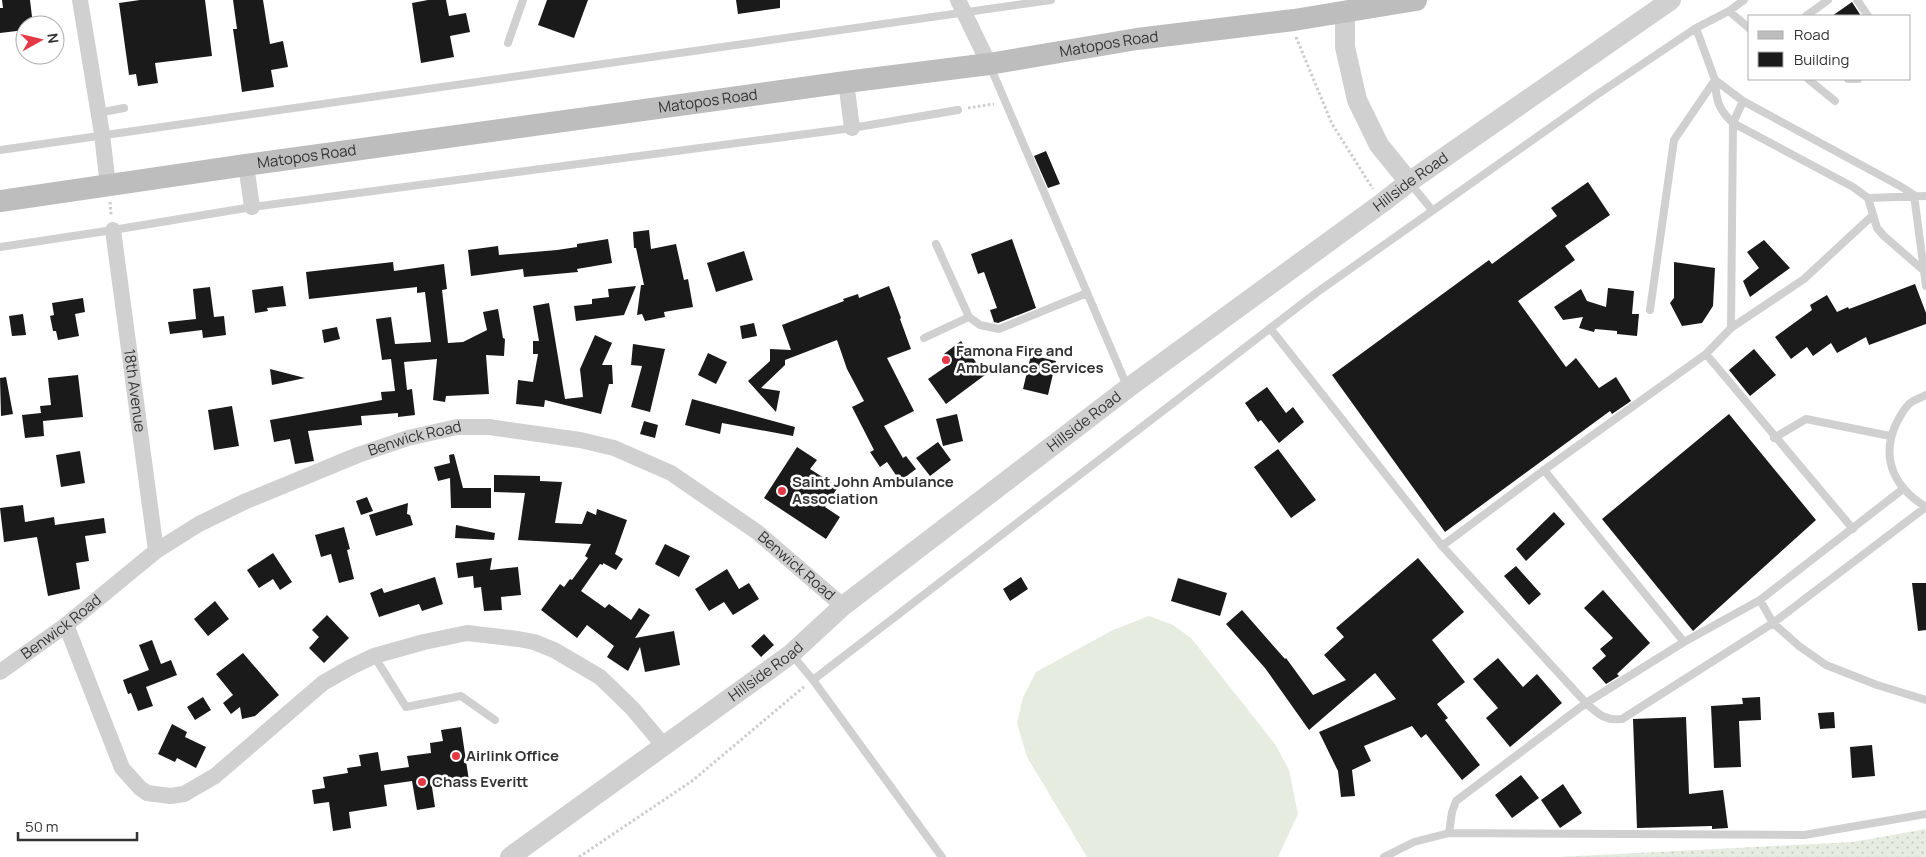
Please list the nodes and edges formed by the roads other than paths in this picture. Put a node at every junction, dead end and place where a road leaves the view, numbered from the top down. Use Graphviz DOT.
graph roads {
  1 [pos="80,0"];
  2 [pos="523,0"];
  3 [pos="1051,0"];
  4 [pos="1416,0"];
  5 [pos="1671,0"];
  6 [pos="1744,0"];
  7 [pos="1828,0"];
  8 [pos="1857,0"];
  9 [pos="961,6"];
  10 [pos="1345,6"];
  11 [pos="1729,12"];
  12 [pos="1807,15"];
  13 [pos="1867,15"];
  14 [pos="1748,27"];
  15 [pos="1696,28"];
  16 [pos="508,43"];
  17 [pos="989,64"];
  18 [pos="1715,80"];
  19 [pos="1809,80"];
  20 [pos="846,82"];
  21 [pos="1743,101"];
  22 [pos="1834,101"];
  23 [pos="124,108"];
  24 [pos="958,110"];
  25 [pos="98,113"];
  26 [pos="1733,123"];
  27 [pos="852,128"];
  28 [pos="102,134"];
  29 [pos="0,150"];
  30 [pos="246,165"];
  31 [pos="1409,182"];
  32 [pos="108,186"];
  33 [pos="1914,195"];
  34 [pos="1926,196"];
  35 [pos="1868,198"];
  36 [pos="0,201"];
  37 [pos="252,206"];
  38 [pos="1432,210"];
  39 [pos="1872,216"];
  40 [pos="114,230"];
  41 [pos="936,244"];
  42 [pos="0,247"];
  43 [pos="1923,270"];
  44 [pos="1926,286"];
  45 [pos="1088,293"];
  46 [pos="1650,310"];
  47 [pos="969,317"];
  48 [pos="1270,328"];
  49 [pos="1731,328"];
  50 [pos="924,338"];
  51 [pos="1706,354"];
  52 [pos="1128,388"];
  53 [pos="1926,395"];
  54 [pos="1890,436"];
  55 [pos="1774,438"];
  56 [pos="1544,470"];
  57 [pos="1903,489"];
  58 [pos="1926,507"];
  59 [pos="1853,529"];
  60 [pos="1442,546"];
  61 [pos="156,551"];
  62 [pos="1760,600"];
  63 [pos="843,606"];
  64 [pos="1773,624"];
  65 [pos="66,625"];
  66 [pos="1684,642"];
  67 [pos="791,654"];
  68 [pos="374,656"];
  69 [pos="0,672"];
  70 [pos="813,680"];
  71 [pos="1926,700"];
  72 [pos="1586,703"];
  73 [pos="495,720"];
  74 [pos="664,746"];
  75 [pos="1926,814"];
  76 [pos="1450,833"];
  77 [pos="510,857"];
  78 [pos="942,857"];
  79 [pos="1384,857"];
  1 -- 25 [label="street"];
  2 -- 16 [label="lane"];
  3 -- 9 [label="lane"];
  4 -- 10 [label="main road, Matopos Road"];
  5 -- 31 [label="street, Hillside Road"];
  6 -- 11 [label="lane"];
  7 -- 12 [label="lane"];
  8 -- 13 [label="lane"];
  9 -- 17 [label="street"];
  9 -- 28 [label="lane"];
  10 -- 17 [label="main road, Matopos Road"];
  10 -- 31 [label="street"];
  11 -- 14 [label="lane"];
  11 -- 15 [label="lane"];
  15 -- 18 [label="lane"];
  15 -- 38 [label="lane"];
  17 -- 20 [label="main road, Matopos Road"];
  17 -- 45 [label="lane"];
  18 -- 21 [label="lane"];
  18 -- 26 [label="lane"];
  18 -- 46 [label="lane"];
  19 -- 22 [label="lane"];
  20 -- 27 [label="street"];
  20 -- 30 [label="main road, Matopos Road"];
  21 -- 26 [label="lane"];
  21 -- 33 [label="lane"];
  23 -- 25 [label="lane"];
  24 -- 27 [label="lane"];
  25 -- 28 [label="street"];
  26 -- 35 [label="lane"];
  26 -- 49 [label="lane"];
  27 -- 37 [label="lane"];
  28 -- 29 [label="lane"];
  28 -- 32 [label="street"];
  30 -- 32 [label="main road, Matopos Road"];
  30 -- 37 [label="street"];
  31 -- 38 [label="lane"];
  31 -- 52 [label="street, Hillside Road"];
  32 -- 36 [label="main road, Matopos Road"];
  33 -- 34 [label="lane"];
  33 -- 35 [label="lane"];
  33 -- 43 [label="lane"];
  35 -- 39 [label="lane"];
  37 -- 40 [label="lane"];
  38 -- 48 [label="lane"];
  39 -- 43 [label="lane"];
  39 -- 49 [label="lane"];
  40 -- 42 [label="lane"];
  40 -- 61 [label="street, 18th Avenue"];
  41 -- 47 [label="lane"];
  43 -- 44 [label="lane"];
  45 -- 47 [label="lane"];
  45 -- 52 [label="lane"];
  47 -- 50 [label="lane"];
  48 -- 60 [label="lane"];
  48 -- 70 [label="lane"];
  49 -- 51 [label="lane"];
  51 -- 55 [label="lane"];
  51 -- 56 [label="lane"];
  52 -- 63 [label="street, Hillside Road"];
  53 -- 54 [label="lane"];
  54 -- 55 [label="lane"];
  54 -- 57 [label="lane"];
  55 -- 59 [label="lane"];
  56 -- 60 [label="lane"];
  56 -- 66 [label="lane"];
  57 -- 58 [label="lane"];
  57 -- 59 [label="lane"];
  58 -- 64 [label="lane"];
  59 -- 62 [label="lane"];
  60 -- 72 [label="lane"];
  61 -- 63 [label="street, Benwick Road"];
  61 -- 65 [label="street, Benwick Road"];
  62 -- 64 [label="lane"];
  62 -- 66 [label="lane"];
  63 -- 67 [label="street, Hillside Road"];
  64 -- 71 [label="lane"];
  64 -- 72 [label="lane"];
  65 -- 68 [label="street"];
  65 -- 69 [label="street, Benwick Road"];
  66 -- 72 [label="lane"];
  67 -- 70 [label="lane"];
  67 -- 74 [label="street, Hillside Road"];
  68 -- 73 [label="lane"];
  68 -- 74 [label="street"];
  70 -- 78 [label="lane"];
  72 -- 76 [label="lane"];
  74 -- 77 [label="street, Hillside Road"];
  75 -- 76 [label="lane"];
  76 -- 79 [label="lane"];
}
